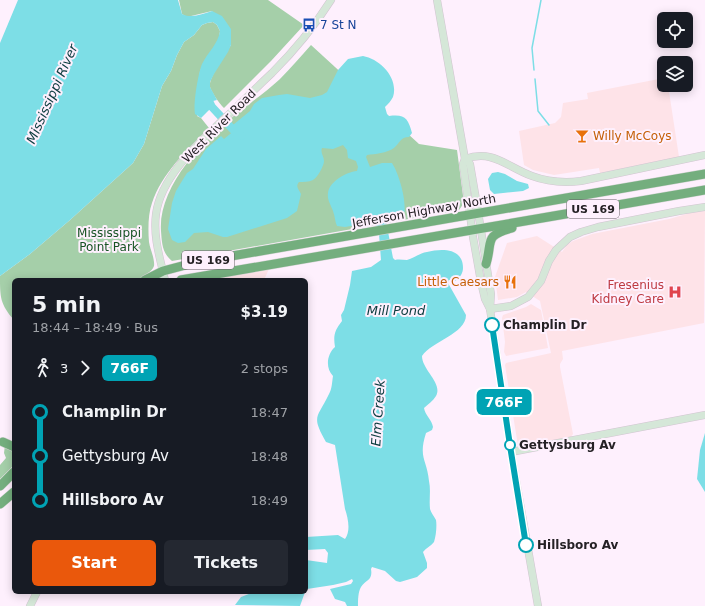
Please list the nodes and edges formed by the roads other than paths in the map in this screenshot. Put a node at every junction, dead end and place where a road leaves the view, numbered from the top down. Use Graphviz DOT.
graph roads {
  1 [pos="331,0"];
  2 [pos="437,0"];
  3 [pos="705,155"];
  4 [pos="465,158"];
  5 [pos="705,174"];
  6 [pos="705,190"];
  7 [pos="705,207"];
  8 [pos="554,217"];
  9 [pos="475,222"];
  10 [pos="486,264"];
  11 [pos="164,276"];
  12 [pos="153,278"];
  13 [pos="193,278"];
  14 [pos="490,310"];
  15 [pos="705,415"];
  16 [pos="1,441"];
  17 [pos="12,446"];
  18 [pos="511,452"];
  19 [pos="12,474"];
  20 [pos="0,486"];
  21 [pos="12,494"];
  22 [pos="0,504"];
  23 [pos="36,594"];
  24 [pos="30,606"];
  25 [pos="538,606"];
  1 -- 11 [label="street, West River Road"];
  2 -- 4 [label="street"];
  3 -- 4 [label="street"];
  4 -- 9 [label="street"];
  5 -- 9 [label="highway, Jefferson Highway North / US 169"];
  6 -- 8 [label="highway, Jefferson Highway North / US 169"];
  7 -- 14 [label="street"];
  8 -- 9 [label="highway, Jefferson Highway North / US 169"];
  8 -- 10 [label="highway"];
  9 -- 10 [label="street"];
  9 -- 11 [label="highway, Jefferson Highway North / US 169"];
  9 -- 13 [label="highway, Jefferson Highway North / US 169"];
  9 -- 14 [label="street"];
  10 -- 14 [label="street"];
  11 -- 12 [label="highway, Jefferson Highway North / US 169"];
  14 -- 18 [label="street"];
  15 -- 18 [label="street"];
  16 -- 17 [label="highway"];
  18 -- 25 [label="street"];
  19 -- 20 [label="highway"];
  21 -- 22 [label="highway"];
  23 -- 24 [label="street"];
}
